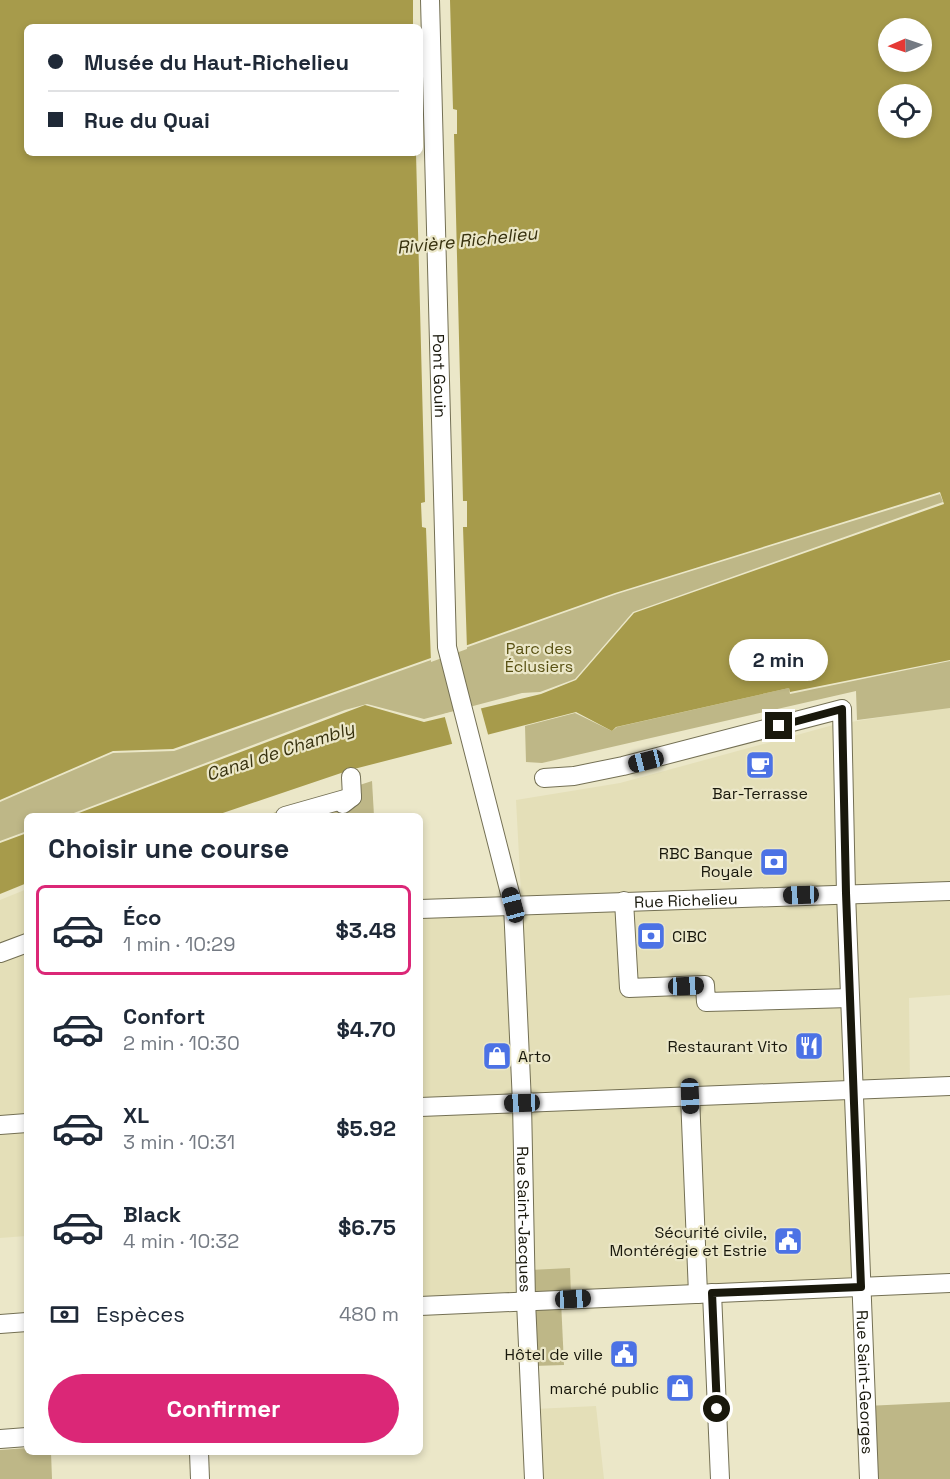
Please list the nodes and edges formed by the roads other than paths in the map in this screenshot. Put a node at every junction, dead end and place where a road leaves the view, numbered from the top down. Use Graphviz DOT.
graph roads {
  1 [pos="430,0"];
  2 [pos="472,751"];
  3 [pos="351,777"];
  4 [pos="544,778"];
  5 [pos="352,797"];
  6 [pos="296,813"];
  7 [pos="329,813"];
  8 [pos="950,891"];
  9 [pos="846,893"];
  10 [pos="624,901"];
  11 [pos="513,905"];
  12 [pos="423,909"];
  13 [pos="24,944"];
  14 [pos="0,953"];
  15 [pos="850,998"];
  16 [pos="950,1086"];
  17 [pos="854,1089"];
  18 [pos="690,1096"];
  19 [pos="522,1103"];
  20 [pos="423,1107"];
  21 [pos="24,1124"];
  22 [pos="0,1125"];
  23 [pos="950,1283"];
  24 [pos="861,1287"];
  25 [pos="711,1293"];
  26 [pos="526,1301"];
  27 [pos="423,1306"];
  28 [pos="24,1322"];
  29 [pos="0,1324"];
  30 [pos="726,1340"];
  31 [pos="24,1437"];
  32 [pos="0,1439"];
  33 [pos="199,1455"];
  34 [pos="200,1479"];
  35 [pos="534,1479"];
  36 [pos="720,1479"];
  37 [pos="869,1479"];
  1 -- 2 [label="street, Pont Gouin"];
  2 -- 11 [label="street, Rue Saint-Jacques"];
  3 -- 5 [label="street"];
  4 -- 9 [label="street, Rue Saint-Georges"];
  5 -- 6 [label="street"];
  5 -- 7 [label="street"];
  8 -- 9 [label="street, Rue Richelieu"];
  9 -- 10 [label="street, Rue Richelieu"];
  9 -- 15 [label="street, Rue Saint-Georges"];
  10 -- 11 [label="street, Rue Richelieu"];
  10 -- 15 [label="street"];
  11 -- 12 [label="street, Rue Richelieu"];
  11 -- 19 [label="street, Rue Saint-Jacques"];
  13 -- 14 [label="street"];
  15 -- 17 [label="street, Rue Saint-Georges"];
  16 -- 17 [label="street"];
  17 -- 18 [label="street"];
  17 -- 24 [label="street, Rue Saint-Georges"];
  18 -- 19 [label="street"];
  18 -- 25 [label="street"];
  19 -- 20 [label="street"];
  19 -- 26 [label="street, Rue Saint-Jacques"];
  21 -- 22 [label="street"];
  23 -- 24 [label="street"];
  24 -- 25 [label="street"];
  24 -- 37 [label="street, Rue Saint-Georges"];
  25 -- 26 [label="street"];
  25 -- 30 [label="street"];
  25 -- 36 [label="street"];
  26 -- 27 [label="street"];
  26 -- 35 [label="street, Rue Saint-Jacques"];
  28 -- 29 [label="street"];
  31 -- 32 [label="street"];
  33 -- 34 [label="street"];
}
